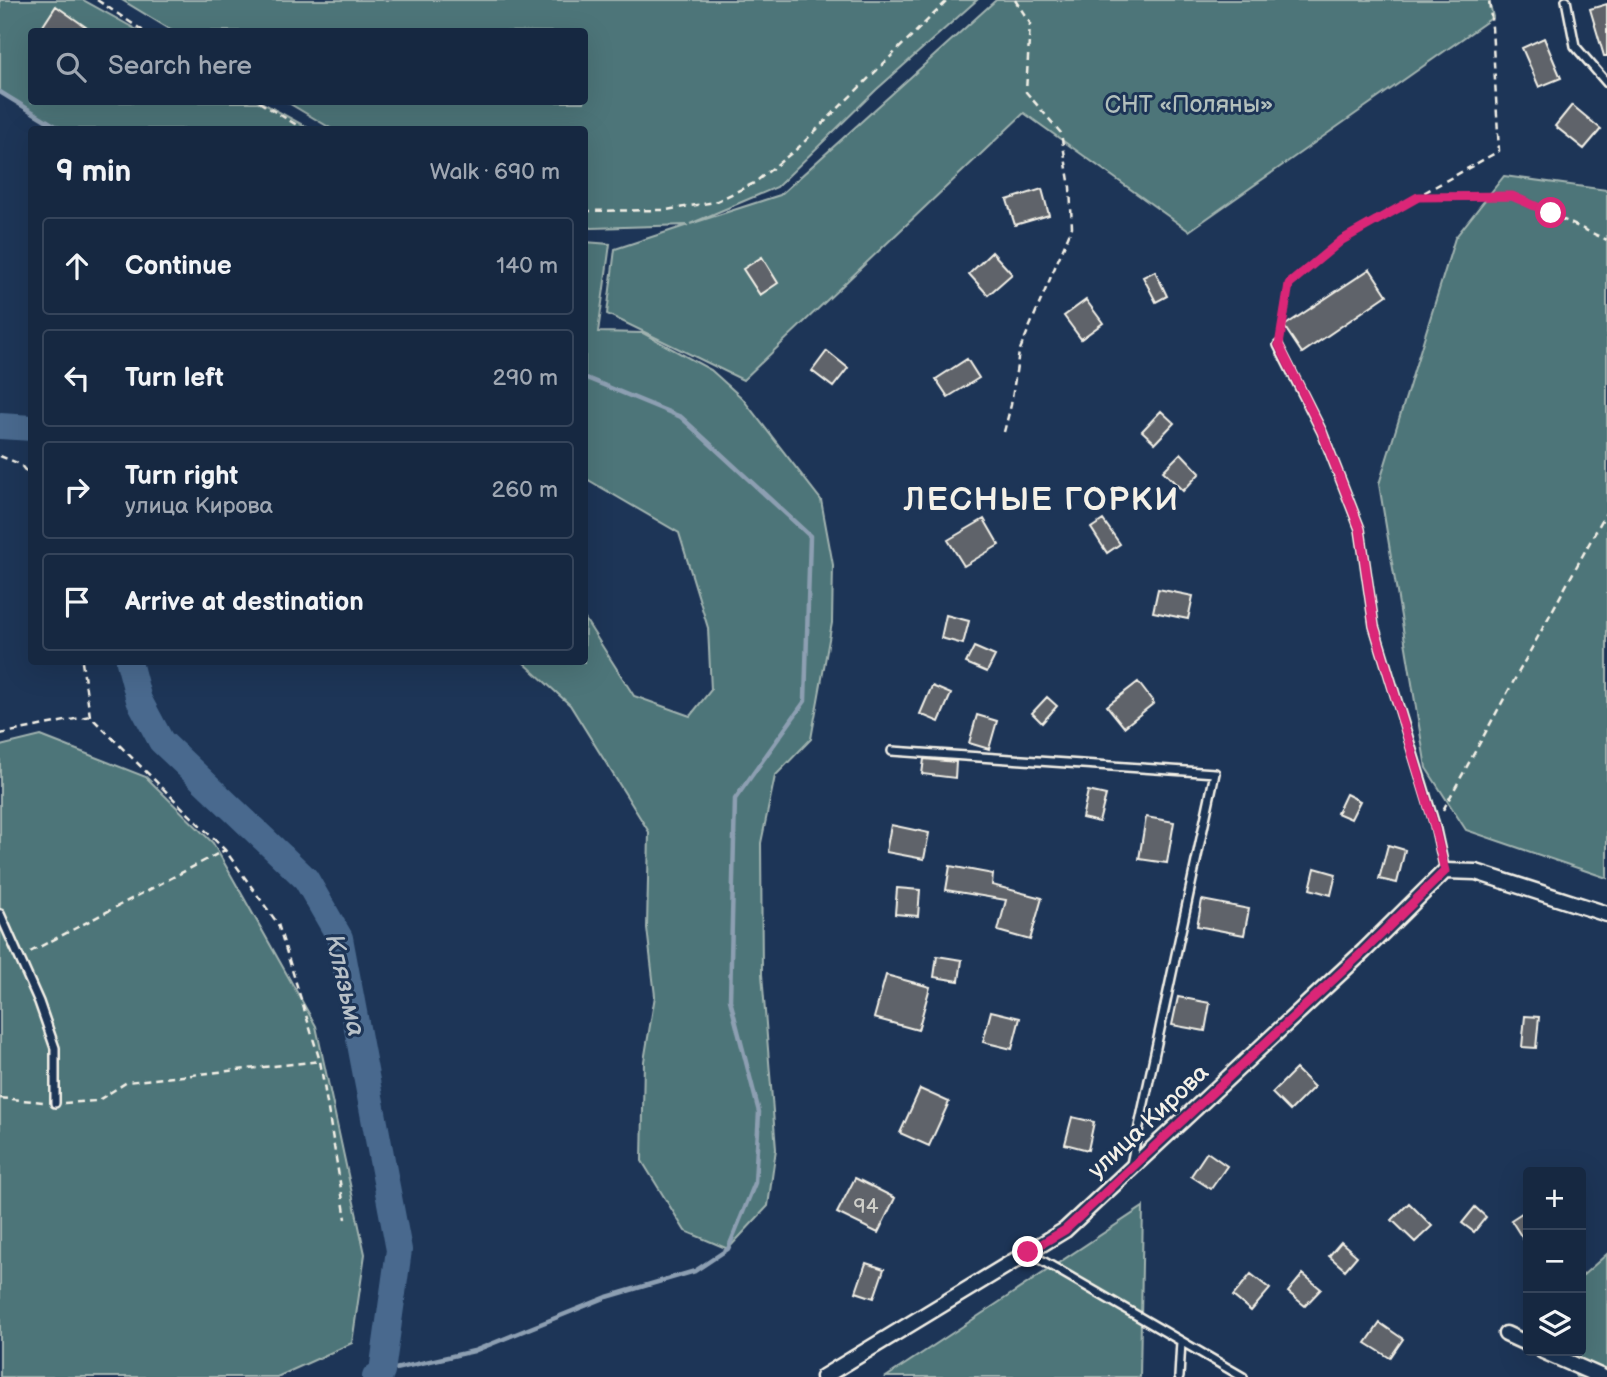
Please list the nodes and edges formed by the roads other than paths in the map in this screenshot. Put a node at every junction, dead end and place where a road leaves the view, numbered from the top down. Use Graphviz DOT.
graph roads {
  1 [pos="1566,0"];
  2 [pos="1607,83"];
  3 [pos="1279,345"];
  4 [pos="892,751"];
  5 [pos="1445,871"];
  6 [pos="0,914"];
  7 [pos="1607,914"];
  8 [pos="55,1103"];
  9 [pos="1130,1168"];
  10 [pos="1028,1252"];
  11 [pos="1506,1334"];
  12 [pos="1181,1341"];
  13 [pos="1523,1342"];
  14 [pos="1554,1356"];
  15 [pos="822,1377"];
  16 [pos="1179,1377"];
  17 [pos="1243,1377"];
  18 [pos="1602,1377"];
  1 -- 2 [label="lane"];
  3 -- 5 [label="lane"];
  4 -- 9 [label="lane"];
  5 -- 7 [label="street"];
  5 -- 9 [label="street, улица Кирова"];
  6 -- 8 [label="lane"];
  9 -- 10 [label="street, улица Кирова"];
  10 -- 12 [label="lane"];
  10 -- 15 [label="street, улица Кирова"];
  11 -- 13 [label="street"];
  12 -- 16 [label="lane"];
  12 -- 17 [label="lane"];
  14 -- 18 [label="street"];
}
